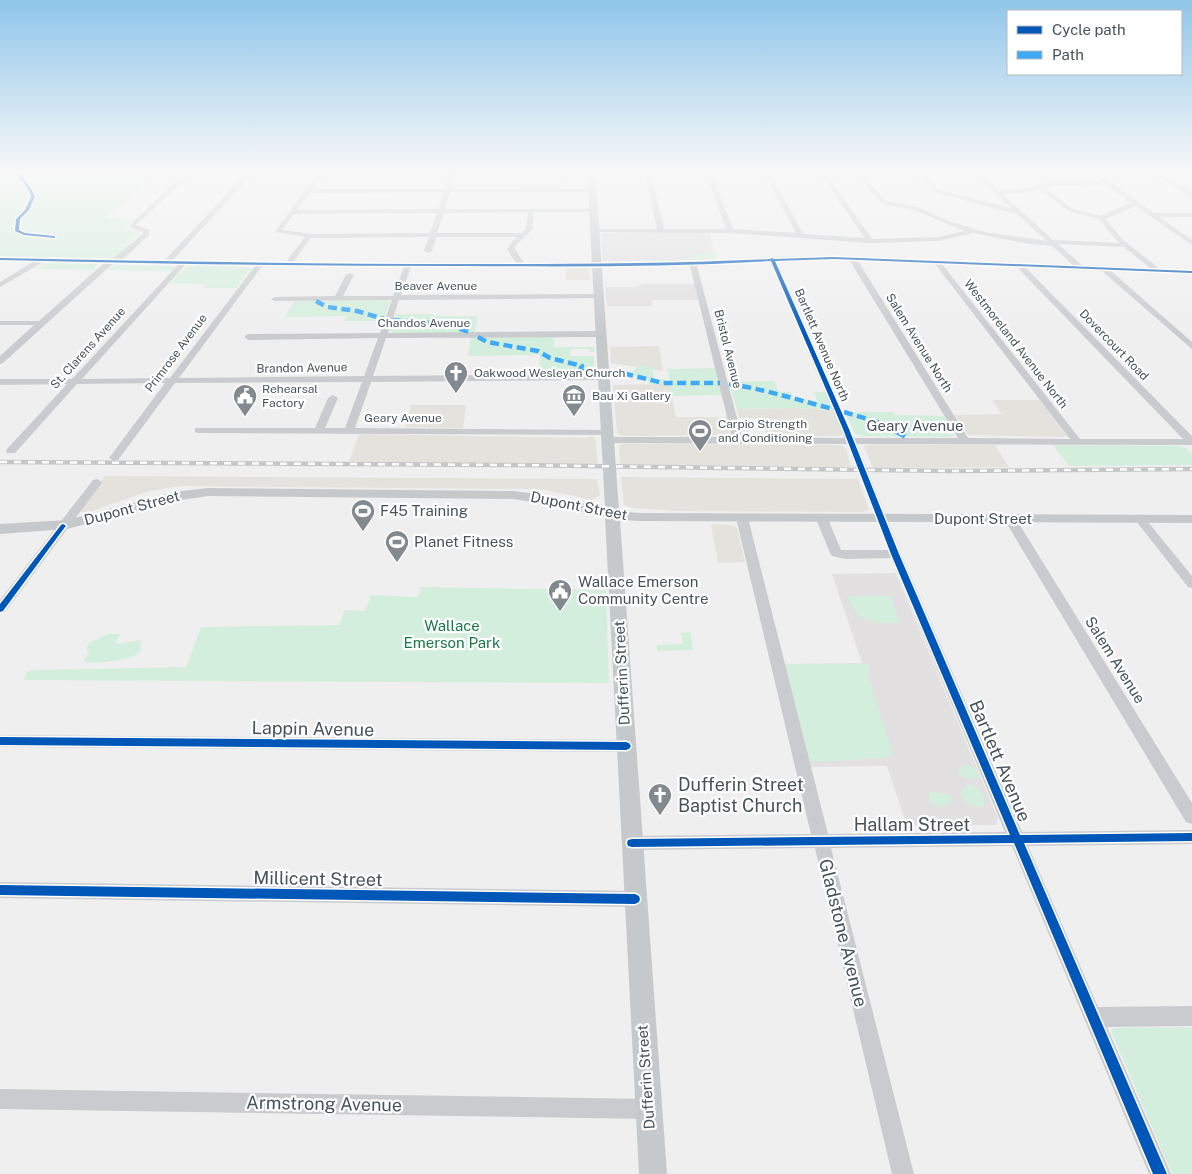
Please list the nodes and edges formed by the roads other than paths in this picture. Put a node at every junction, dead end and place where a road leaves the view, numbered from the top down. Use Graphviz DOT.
graph roads {
  1 [pos="133,226"];
  2 [pos="201,226"];
  3 [pos="282,226"];
  4 [pos="437,226"];
  5 [pos="530,226"];
  6 [pos="594,226"];
  7 [pos="660,226"];
  8 [pos="728,226"];
  9 [pos="796,226"];
  10 [pos="859,226"];
  11 [pos="959,226"];
  12 [pos="1035,226"];
  13 [pos="1108,226"];
  14 [pos="1168,226"];
  15 [pos="594,231"];
  16 [pos="661,231"];
  17 [pos="730,231"];
  18 [pos="972,231"];
  19 [pos="310,235"];
  20 [pos="434,235"];
  21 [pos="524,235"];
  22 [pos="799,236"];
  23 [pos="870,241"];
  24 [pos="1192,242"];
  25 [pos="1054,243"];
  26 [pos="1124,245"];
  27 [pos="428,251"];
  28 [pos="853,258"];
  29 [pos="0,259"];
  30 [pos="772,259"];
  31 [pos="41,260"];
  32 [pos="936,261"];
  33 [pos="113,262"];
  34 [pos="166,263"];
  35 [pos="183,263"];
  36 [pos="259,264"];
  37 [pos="693,264"];
  38 [pos="287,265"];
  39 [pos="408,265"];
  40 [pos="520,265"];
  41 [pos="596,265"];
  42 [pos="1019,265"];
  43 [pos="1079,267"];
  44 [pos="1102,268"];
  45 [pos="1157,270"];
  46 [pos="1191,273"];
  47 [pos="0,275"];
  48 [pos="350,275"];
  49 [pos="17,276"];
  50 [pos="0,285"];
  51 [pos="598,296"];
  52 [pos="396,298"];
  53 [pos="275,299"];
  54 [pos="338,299"];
  55 [pos="0,323"];
  56 [pos="41,323"];
  57 [pos="600,334"];
  58 [pos="382,336"];
  59 [pos="248,337"];
  60 [pos="1192,346"];
  61 [pos="0,361"];
  62 [pos="603,378"];
  63 [pos="368,380"];
  64 [pos="0,382"];
  65 [pos="74,382"];
  66 [pos="170,382"];
  67 [pos="333,398"];
  68 [pos="199,430"];
  69 [pos="319,430"];
  70 [pos="349,431"];
  71 [pos="607,436"];
  72 [pos="738,440"];
  73 [pos="851,440"];
  74 [pos="965,441"];
  75 [pos="1078,441"];
  76 [pos="1192,442"];
  77 [pos="11,451"];
  78 [pos="114,458"];
  79 [pos="97,482"];
  80 [pos="612,514"];
  81 [pos="742,518"];
  82 [pos="822,519"];
  83 [pos="881,519"];
  84 [pos="1010,519"];
  85 [pos="1140,519"];
  86 [pos="1192,519"];
  87 [pos="63,526"];
  88 [pos="0,528"];
  89 [pos="895,554"];
  90 [pos="1192,584"];
  91 [pos="0,609"];
  92 [pos="0,740"];
  93 [pos="626,746"];
  94 [pos="1192,817"];
  95 [pos="1192,837"];
  96 [pos="1017,839"];
  97 [pos="820,840"];
  98 [pos="632,843"];
  99 [pos="0,890"];
  100 [pos="635,899"];
  101 [pos="1192,1016"];
  102 [pos="1093,1017"];
  103 [pos="0,1099"];
  104 [pos="649,1109"];
  105 [pos="653,1174"];
  106 [pos="903,1174"];
  107 [pos="1160,1174"];
  1 -- 33 [label="street"];
  2 -- 34 [label="street"];
  3 -- 19 [label="street"];
  4 -- 20 [label="street"];
  5 -- 21 [label="street"];
  6 -- 15 [label="main road, Dufferin Street"];
  7 -- 16 [label="street"];
  8 -- 17 [label="street"];
  9 -- 22 [label="street"];
  10 -- 23 [label="street"];
  11 -- 18 [label="street"];
  12 -- 25 [label="street"];
  13 -- 26 [label="street"];
  14 -- 24 [label="street"];
  15 -- 16 [label="street"];
  15 -- 41 [label="main road, Dufferin Street"];
  16 -- 17 [label="street"];
  17 -- 22 [label="street"];
  18 -- 23 [label="street"];
  18 -- 25 [label="street"];
  19 -- 20 [label="street"];
  19 -- 38 [label="street"];
  20 -- 21 [label="street"];
  20 -- 27 [label="street"];
  21 -- 40 [label="street"];
  22 -- 23 [label="street"];
  25 -- 26 [label="street"];
  25 -- 43 [label="street"];
  26 -- 45 [label="street"];
  28 -- 30 [label="street"];
  28 -- 32 [label="street"];
  28 -- 74 [label="street, Salem Avenue North"];
  29 -- 31 [label="street"];
  30 -- 37 [label="street"];
  30 -- 73 [label="street, Bartlett Avenue North"];
  31 -- 33 [label="street"];
  31 -- 49 [label="street"];
  32 -- 42 [label="street"];
  32 -- 75 [label="street, Westmoreland Avenue North"];
  33 -- 34 [label="street"];
  33 -- 56 [label="street"];
  34 -- 35 [label="street"];
  35 -- 36 [label="street"];
  35 -- 65 [label="street, St. Clarens Avenue"];
  36 -- 38 [label="street"];
  36 -- 66 [label="street, Primrose Avenue"];
  37 -- 41 [label="street"];
  37 -- 72 [label="street, Bristol Avenue"];
  38 -- 39 [label="street"];
  39 -- 40 [label="street"];
  39 -- 52 [label="street"];
  40 -- 41 [label="street"];
  41 -- 51 [label="main road, Dufferin Street"];
  42 -- 43 [label="street"];
  42 -- 76 [label="street, Dovercourt Road"];
  43 -- 44 [label="street"];
  44 -- 45 [label="street"];
  44 -- 60 [label="street"];
  45 -- 46 [label="street"];
  47 -- 49 [label="street"];
  48 -- 54 [label="street"];
  49 -- 50 [label="street"];
  51 -- 52 [label="street, Beaver Avenue"];
  51 -- 57 [label="main road, Dufferin Street"];
  52 -- 54 [label="street, Beaver Avenue"];
  52 -- 58 [label="street"];
  53 -- 54 [label="street, Beaver Avenue"];
  55 -- 56 [label="street"];
  56 -- 61 [label="street"];
  57 -- 58 [label="street, Chandos Avenue"];
  57 -- 62 [label="main road, Dufferin Street"];
  58 -- 59 [label="street, Chandos Avenue"];
  58 -- 63 [label="street"];
  62 -- 63 [label="street, Brandon Avenue"];
  62 -- 71 [label="main road, Dufferin Street"];
  63 -- 66 [label="street, Brandon Avenue"];
  63 -- 70 [label="street"];
  64 -- 65 [label="street, Brandon Avenue"];
  65 -- 66 [label="street, Brandon Avenue"];
  65 -- 77 [label="street, St. Clarens Avenue"];
  66 -- 78 [label="street, Primrose Avenue"];
  67 -- 69 [label="street"];
  68 -- 69 [label="street, Geary Avenue"];
  69 -- 70 [label="street, Geary Avenue"];
  70 -- 71 [label="street, Geary Avenue"];
  71 -- 72 [label="street, Geary Avenue"];
  71 -- 80 [label="main road, Dufferin Street"];
  72 -- 73 [label="street, Geary Avenue"];
  73 -- 74 [label="street, Geary Avenue"];
  73 -- 83 [label="street, Bartlett Avenue"];
  74 -- 75 [label="street, Geary Avenue"];
  75 -- 76 [label="street, Geary Avenue"];
  79 -- 87 [label="street"];
  80 -- 81 [label="main road, Dupont Street"];
  80 -- 87 [label="main road, Dupont Street"];
  80 -- 93 [label="main road, Dufferin Street"];
  81 -- 82 [label="main road, Dupont Street"];
  81 -- 97 [label="street, Gladstone Avenue"];
  82 -- 83 [label="main road, Dupont Street"];
  82 -- 89 [label="street"];
  83 -- 84 [label="main road, Dupont Street"];
  83 -- 89 [label="street, Bartlett Avenue"];
  84 -- 85 [label="main road, Dupont Street"];
  84 -- 94 [label="street, Salem Avenue"];
  85 -- 86 [label="main road, Dupont Street"];
  85 -- 90 [label="street"];
  87 -- 88 [label="main road, Dupont Street"];
  87 -- 91 [label="street"];
  89 -- 96 [label="street, Bartlett Avenue"];
  92 -- 93 [label="street, Lappin Avenue"];
  93 -- 98 [label="main road, Dufferin Street"];
  95 -- 96 [label="street, Hallam Street"];
  96 -- 97 [label="street, Hallam Street"];
  96 -- 102 [label="street, Bartlett Avenue"];
  97 -- 98 [label="street, Hallam Street"];
  97 -- 106 [label="street, Gladstone Avenue"];
  98 -- 100 [label="main road, Dufferin Street"];
  99 -- 100 [label="street, Millicent Street"];
  100 -- 104 [label="main road, Dufferin Street"];
  101 -- 102 [label="street"];
  102 -- 107 [label="street, Bartlett Avenue"];
  103 -- 104 [label="street, Armstrong Avenue"];
  104 -- 105 [label="main road, Dufferin Street"];
}
